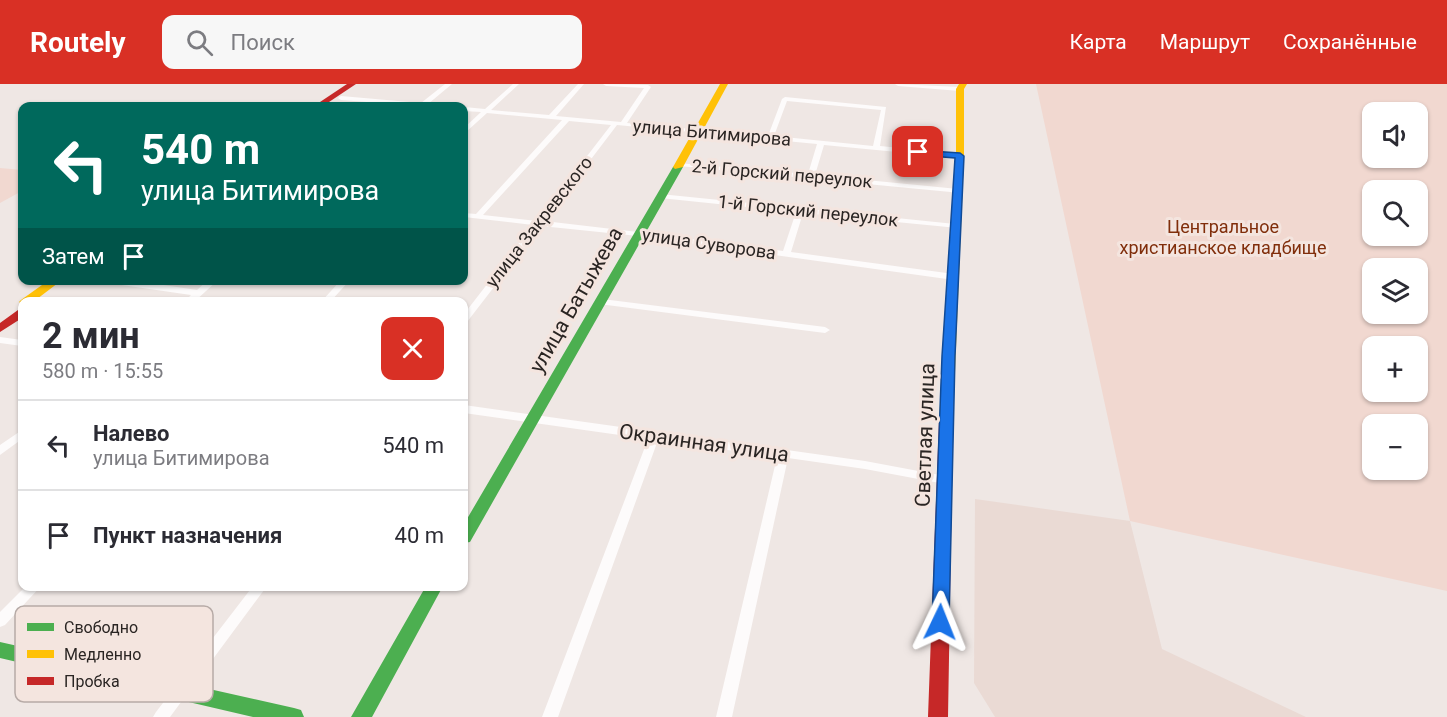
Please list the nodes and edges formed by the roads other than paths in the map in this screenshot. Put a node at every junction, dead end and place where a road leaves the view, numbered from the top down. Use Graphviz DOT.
graph roads {
  1 [pos="352,84"];
  2 [pos="362,84"];
  3 [pos="449,84"];
  4 [pos="516,84"];
  5 [pos="581,84"];
  6 [pos="606,84"];
  7 [pos="724,84"];
  8 [pos="898,84"];
  9 [pos="961,87"];
  10 [pos="341,98"];
  11 [pos="324,102"];
  12 [pos="334,102"];
  13 [pos="381,102"];
  14 [pos="426,102"];
  15 [pos="468,109"];
  16 [pos="486,111"];
  17 [pos="551,117"];
  18 [pos="567,119"];
  19 [pos="619,124"];
  20 [pos="468,127"];
  21 [pos="697,131"];
  22 [pos="770,138"];
  23 [pos="821,143"];
  24 [pos="876,148"];
  25 [pos="960,156"];
  26 [pos="679,164"];
  27 [pos="811,177"];
  28 [pos="958,191"];
  29 [pos="660,196"];
  30 [pos="800,211"];
  31 [pos="468,216"];
  32 [pos="477,217"];
  33 [pos="537,224"];
  34 [pos="955,226"];
  35 [pos="638,234"];
  36 [pos="786,254"];
  37 [pos="954,277"];
  38 [pos="50,285"];
  39 [pos="64,285"];
  40 [pos="146,285"];
  41 [pos="208,285"];
  42 [pos="341,285"];
  43 [pos="199,292"];
  44 [pos="32,297"];
  45 [pos="47,297"];
  46 [pos="194,297"];
  47 [pos="330,297"];
  48 [pos="602,302"];
  49 [pos="18,306"];
  50 [pos="468,315"];
  51 [pos="18,316"];
  52 [pos="0,318"];
  53 [pos="0,328"];
  54 [pos="825,330"];
  55 [pos="0,340"];
  56 [pos="18,342"];
  57 [pos="468,410"];
  58 [pos="530,419"];
  59 [pos="18,437"];
  60 [pos="654,437"];
  61 [pos="0,452"];
  62 [pos="783,453"];
  63 [pos="945,480"];
  64 [pos="468,530"];
  65 [pos="30,591"];
  66 [pos="257,591"];
  67 [pos="432,591"];
  68 [pos="15,606"];
  69 [pos="15,606"];
  70 [pos="0,621"];
  71 [pos="0,650"];
  72 [pos="213,650"];
  73 [pos="15,653"];
  74 [pos="213,699"];
  75 [pos="173,702"];
  76 [pos="161,717"];
  77 [pos="294,717"];
  78 [pos="361,717"];
  79 [pos="550,717"];
  80 [pos="724,717"];
  81 [pos="938,717"];
  1 -- 11 [label="street"];
  2 -- 10 [label="street"];
  3 -- 14 [label="street"];
  4 -- 16 [label="street"];
  5 -- 17 [label="street"];
  6 -- 19 [label="street, улица Закревского"];
  7 -- 21 [label="street, улица Батыжева"];
  8 -- 9 [label="street"];
  9 -- 25 [label="street, Светлая улица"];
  10 -- 12 [label="street"];
  10 -- 13 [label="street"];
  15 -- 16 [label="street, улица Битимирова"];
  16 -- 17 [label="street, улица Битимирова"];
  16 -- 20 [label="street"];
  17 -- 18 [label="street, улица Битимирова"];
  18 -- 19 [label="street, улица Битимирова"];
  18 -- 32 [label="street"];
  19 -- 21 [label="street, улица Битимирова"];
  19 -- 33 [label="street, улица Закревского"];
  21 -- 22 [label="street, улица Битимирова"];
  21 -- 26 [label="street, улица Батыжева"];
  22 -- 23 [label="street, улица Битимирова"];
  22 -- 24 [label="street"];
  23 -- 24 [label="street, улица Битимирова"];
  23 -- 27 [label="street"];
  24 -- 25 [label="street, улица Битимирова"];
  25 -- 28 [label="street, Светлая улица"];
  26 -- 27 [label="street, 2-й Горский переулок"];
  26 -- 29 [label="street, улица Батыжева"];
  27 -- 28 [label="street, 2-й Горский переулок"];
  28 -- 34 [label="street, Светлая улица"];
  29 -- 30 [label="street, 1-й Горский переулок"];
  29 -- 35 [label="street, улица Батыжева"];
  30 -- 34 [label="street, 1-й Горский переулок"];
  30 -- 36 [label="street"];
  31 -- 32 [label="street, улица Суворова"];
  32 -- 33 [label="street, улица Суворова"];
  33 -- 35 [label="street, улица Суворова"];
  33 -- 50 [label="street, улица Закревского"];
  34 -- 37 [label="street, Светлая улица"];
  35 -- 36 [label="street, улица Суворова"];
  35 -- 48 [label="street, улица Батыжева"];
  36 -- 37 [label="street, улица Суворова"];
  37 -- 63 [label="street, Светлая улица"];
  38 -- 44 [label="street"];
  39 -- 45 [label="street"];
  40 -- 43 [label="street"];
  41 -- 43 [label="street"];
  42 -- 47 [label="street"];
  43 -- 46 [label="street"];
  48 -- 54 [label="street"];
  48 -- 58 [label="street, улица Батыжева"];
  49 -- 52 [label="street"];
  51 -- 53 [label="street"];
  55 -- 56 [label="street"];
  57 -- 58 [label="street, Окраинная улица"];
  58 -- 60 [label="street, Окраинная улица"];
  58 -- 64 [label="street, улица Батыжева"];
  59 -- 61 [label="street"];
  60 -- 62 [label="street, Окраинная улица"];
  60 -- 79 [label="street"];
  62 -- 63 [label="street, Окраинная улица"];
  62 -- 80 [label="street"];
  63 -- 81 [label="street, Светлая улица"];
  65 -- 69 [label="street"];
  66 -- 72 [label="street"];
  67 -- 78 [label="street"];
  68 -- 70 [label="street"];
  71 -- 73 [label="street"];
  74 -- 77 [label="street"];
  75 -- 76 [label="street"];
}
